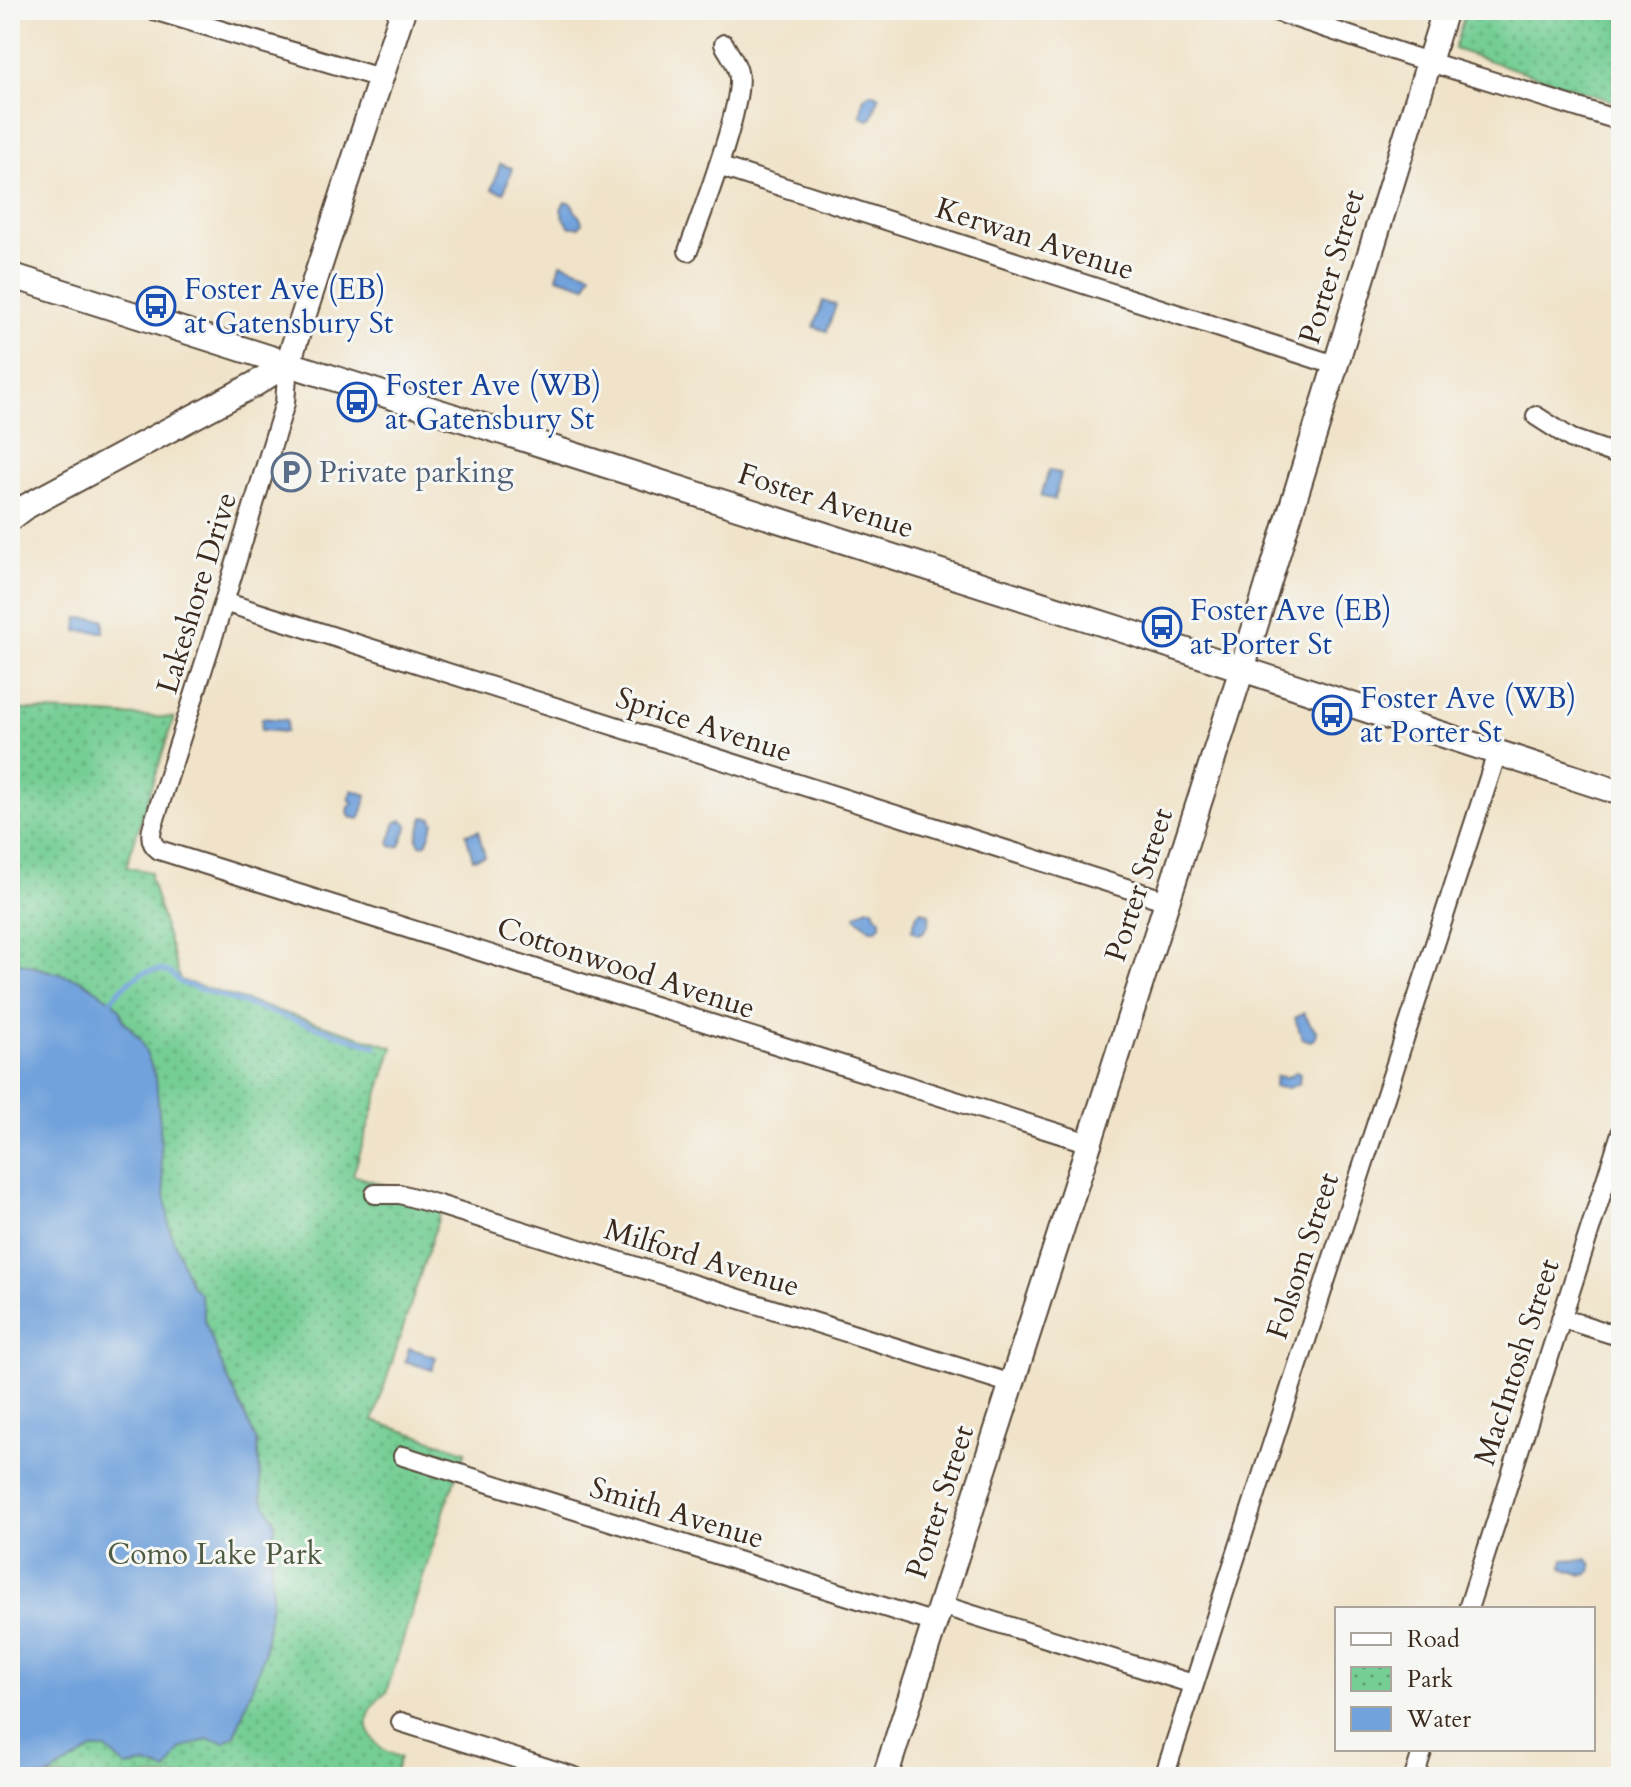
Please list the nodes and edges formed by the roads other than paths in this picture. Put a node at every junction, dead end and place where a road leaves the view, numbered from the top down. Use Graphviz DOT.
graph roads {
  1 [pos="153,10"];
  2 [pos="403,10"];
  3 [pos="1272,10"];
  4 [pos="1445,10"];
  5 [pos="724,44"];
  6 [pos="1429,61"];
  7 [pos="380,78"];
  8 [pos="1621,121"];
  9 [pos="718,166"];
  10 [pos="688,251"];
  11 [pos="10,275"];
  12 [pos="288,363"];
  13 [pos="1335,365"];
  14 [pos="1536,416"];
  15 [pos="1621,456"];
  16 [pos="10,519"];
  17 [pos="224,602"];
  18 [pos="1242,669"];
  19 [pos="1497,753"];
  20 [pos="1621,793"];
  21 [pos="151,839"];
  22 [pos="1167,901"];
  23 [pos="1621,1133"];
  24 [pos="1089,1143"];
  25 [pos="375,1194"];
  26 [pos="1561,1318"];
  27 [pos="1621,1337"];
  28 [pos="1012,1384"];
  29 [pos="403,1456"];
  30 [pos="1469,1607"];
  31 [pos="938,1614"];
  32 [pos="1193,1684"];
  33 [pos="401,1722"];
  34 [pos="1422,1751"];
  35 [pos="575,1777"];
  36 [pos="885,1777"];
  37 [pos="1164,1777"];
  38 [pos="1414,1777"];
  1 -- 7 [label="street"];
  2 -- 7 [label="street"];
  3 -- 6 [label="street"];
  4 -- 6 [label="street, Porter Street"];
  5 -- 9 [label="street"];
  6 -- 8 [label="street"];
  6 -- 13 [label="street, Porter Street"];
  7 -- 12 [label="street"];
  9 -- 10 [label="street"];
  9 -- 13 [label="street, Kerwan Avenue"];
  11 -- 12 [label="street, Foster Avenue"];
  12 -- 16 [label="street"];
  12 -- 17 [label="street, Lakeshore Drive"];
  12 -- 18 [label="street, Foster Avenue"];
  13 -- 18 [label="street, Porter Street"];
  14 -- 15 [label="street"];
  17 -- 21 [label="street, Lakeshore Drive"];
  17 -- 22 [label="street, Sprice Avenue"];
  18 -- 19 [label="street, Foster Avenue"];
  18 -- 22 [label="street, Porter Street"];
  19 -- 20 [label="street, Foster Avenue"];
  19 -- 32 [label="street, Folsom Street"];
  21 -- 24 [label="street, Cottonwood Avenue"];
  22 -- 24 [label="street, Porter Street"];
  23 -- 26 [label="street, MacIntosh Street"];
  24 -- 28 [label="street, Porter Street"];
  25 -- 28 [label="street, Milford Avenue"];
  26 -- 27 [label="street"];
  26 -- 30 [label="street, MacIntosh Street"];
  28 -- 31 [label="street, Porter Street"];
  29 -- 31 [label="street, Smith Avenue"];
  31 -- 32 [label="street, Smith Avenue"];
  31 -- 36 [label="street, Porter Street"];
  32 -- 37 [label="street, Folsom Street"];
  33 -- 35 [label="street"];
  34 -- 38 [label="street"];
}
